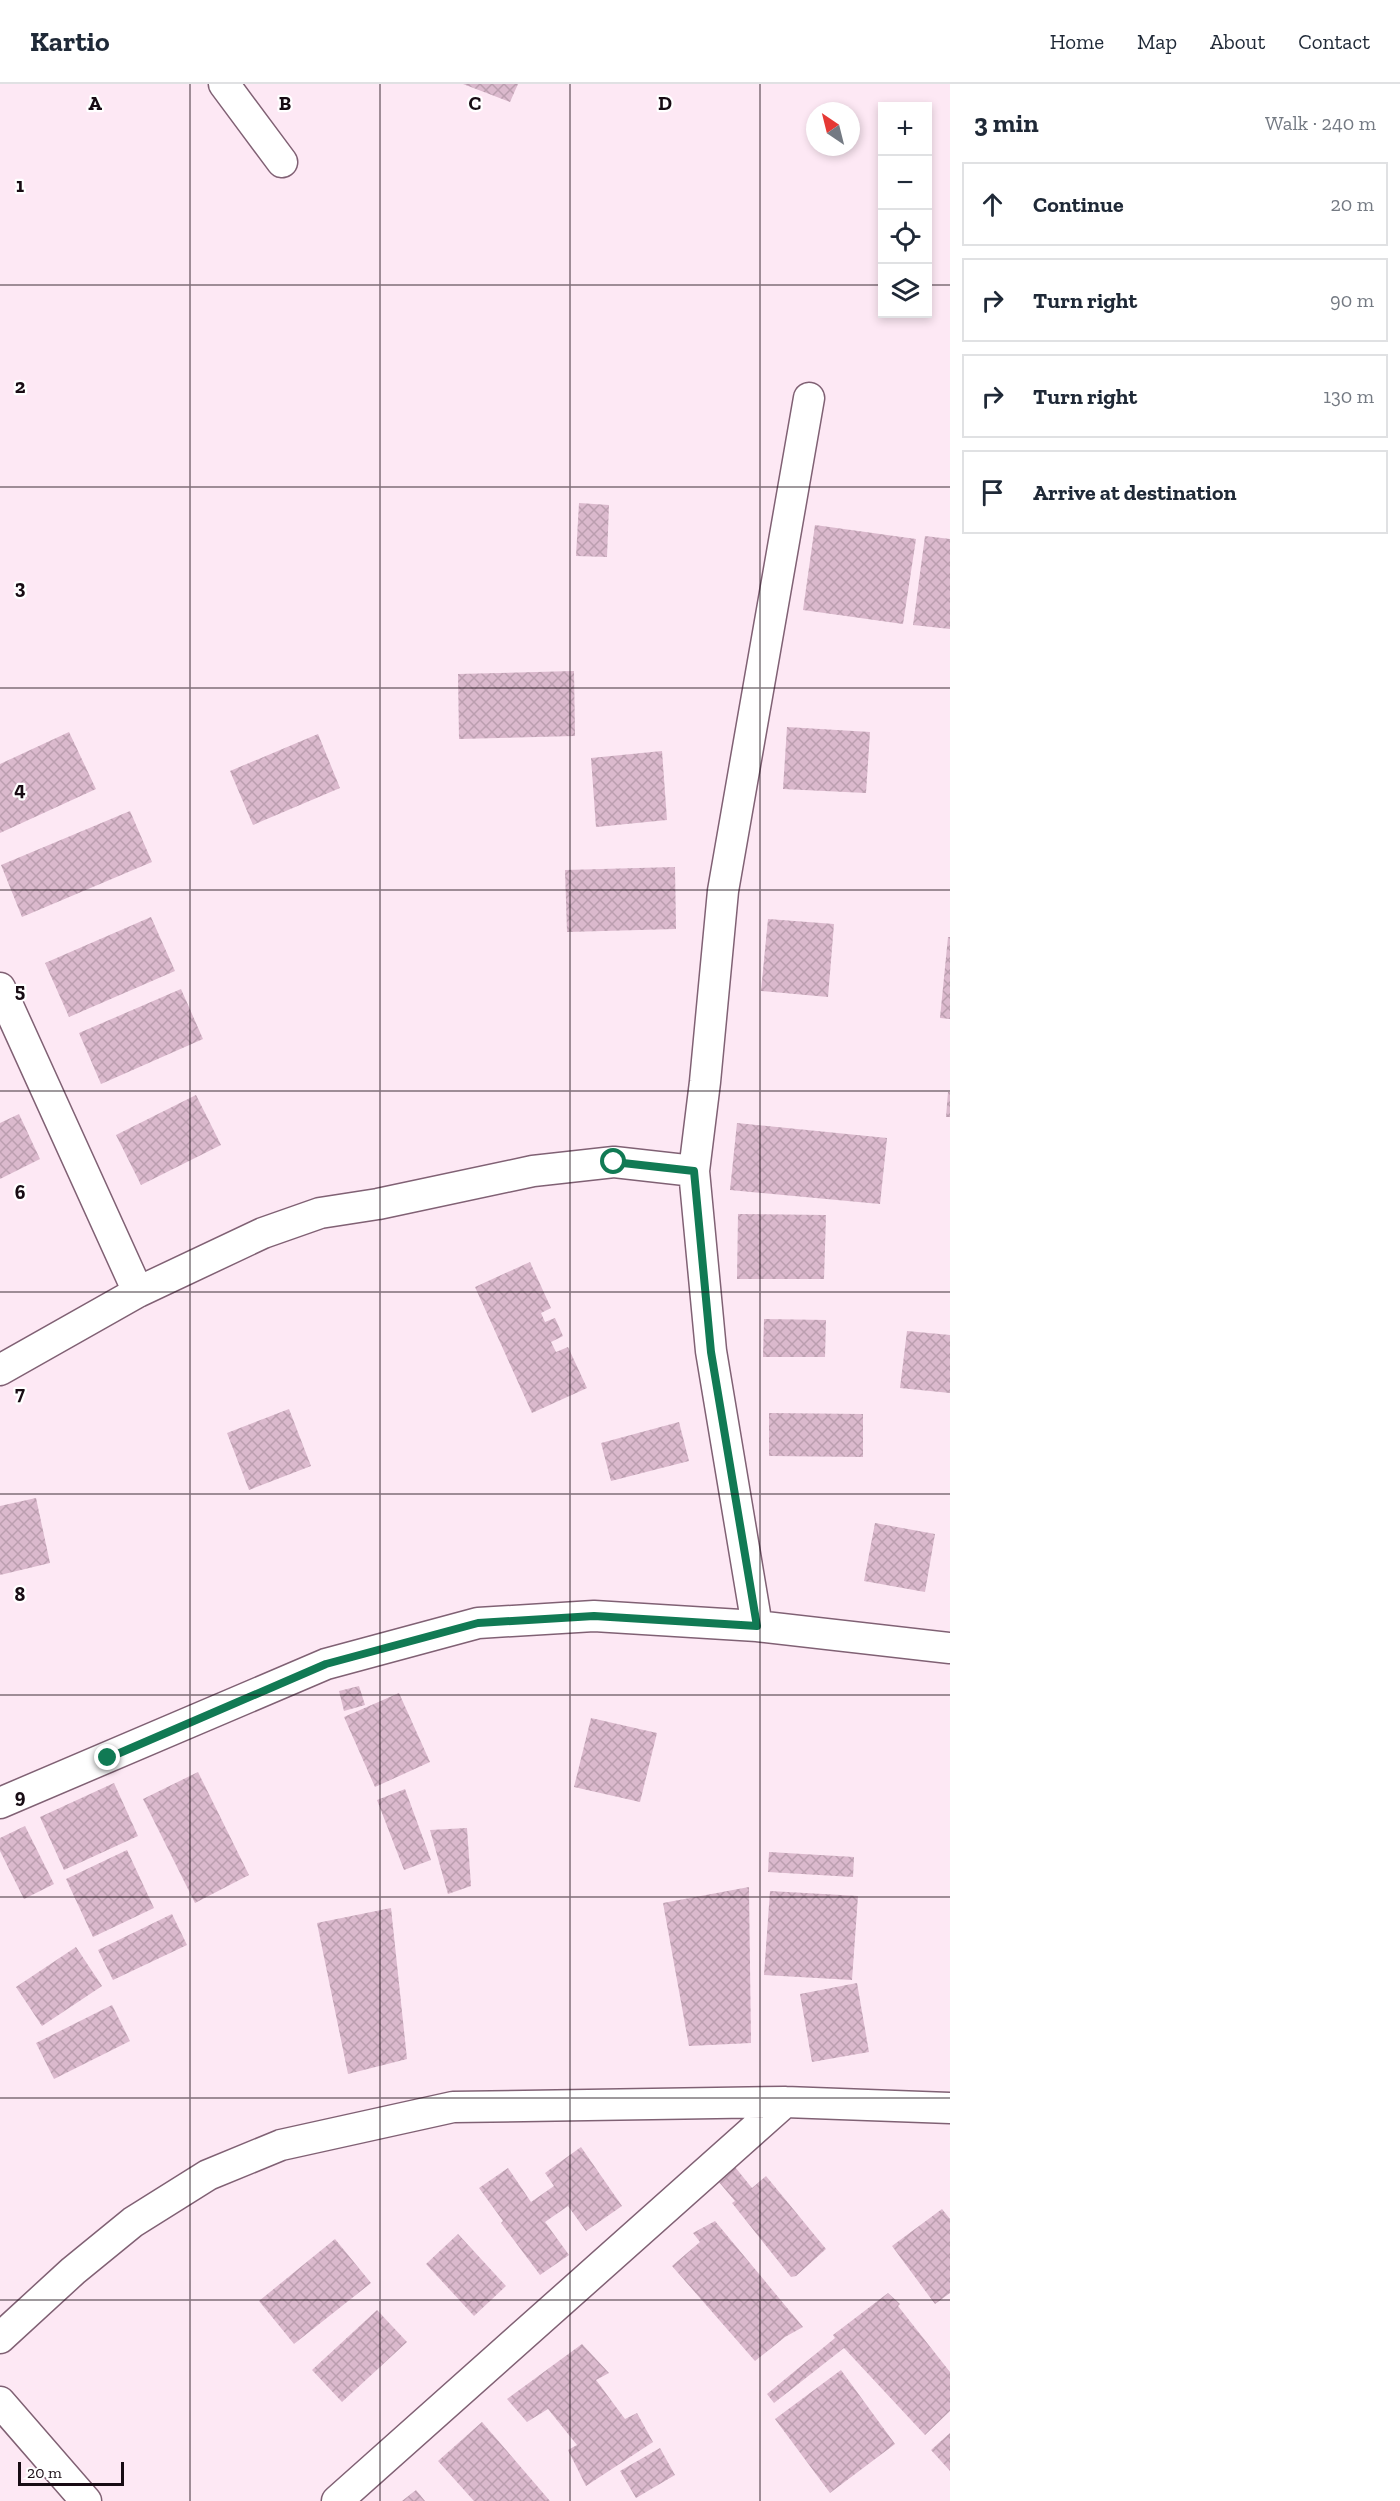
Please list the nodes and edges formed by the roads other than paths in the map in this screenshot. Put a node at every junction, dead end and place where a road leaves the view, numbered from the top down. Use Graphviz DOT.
graph roads {
  1 [pos="224,84"];
  2 [pos="282,162"];
  3 [pos="809,398"];
  4 [pos="0,988"];
  5 [pos="694,1171"];
  6 [pos="138,1292"];
  7 [pos="0,1370"];
  8 [pos="757,1626"];
  9 [pos="950,1648"];
  10 [pos="0,1803"];
  11 [pos="785,2102"];
  12 [pos="950,2108"];
  13 [pos="0,2338"];
  14 [pos="0,2402"];
  15 [pos="86,2501"];
  16 [pos="337,2501"];
  1 -- 2 [label="street"];
  3 -- 5 [label="street"];
  4 -- 6 [label="street"];
  5 -- 6 [label="street"];
  5 -- 8 [label="street"];
  6 -- 7 [label="street"];
  8 -- 9 [label="street"];
  8 -- 10 [label="street"];
  11 -- 12 [label="street"];
  11 -- 13 [label="street"];
  11 -- 16 [label="street"];
  14 -- 15 [label="street"];
}
